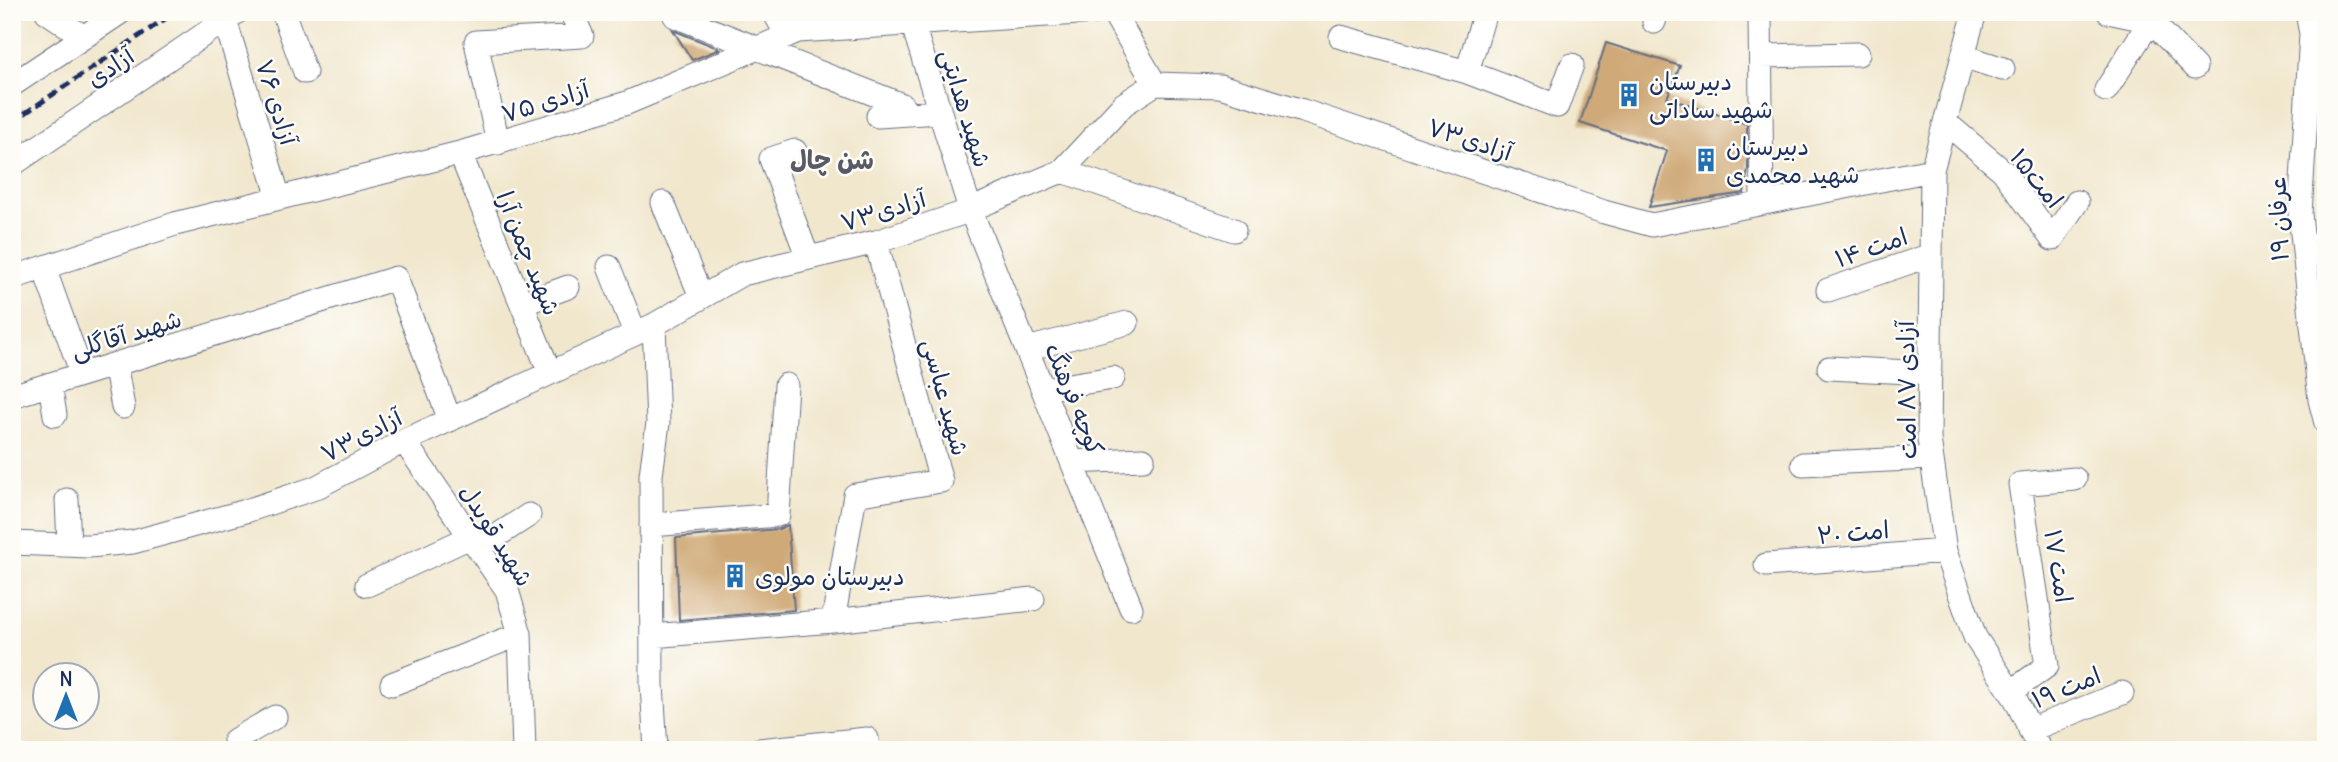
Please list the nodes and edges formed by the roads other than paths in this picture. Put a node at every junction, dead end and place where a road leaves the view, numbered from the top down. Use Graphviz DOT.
graph roads {
  1 [pos="47,12"];
  2 [pos="121,12"];
  3 [pos="283,12"];
  4 [pos="571,12"];
  5 [pos="683,12"];
  6 [pos="774,12"];
  7 [pos="1095,12"];
  8 [pos="1113,12"];
  9 [pos="1485,12"];
  10 [pos="1760,12"];
  11 [pos="1975,12"];
  12 [pos="2108,12"];
  13 [pos="2307,12"];
  14 [pos="1030,14"];
  15 [pos="231,16"];
  16 [pos="2154,17"];
  17 [pos="912,22"];
  18 [pos="787,35"];
  19 [pos="84,37"];
  20 [pos="1341,37"];
  21 [pos="1858,54"];
  22 [pos="1761,57"];
  23 [pos="1963,57"];
  24 [pos="1572,65"];
  25 [pos="2195,67"];
  26 [pos="2003,69"];
  27 [pos="305,72"];
  28 [pos="1467,72"];
  29 [pos="1155,83"];
  30 [pos="12,85"];
  31 [pos="2106,90"];
  32 [pos="902,105"];
  33 [pos="940,112"];
  34 [pos="878,117"];
  35 [pos="1945,122"];
  36 [pos="498,143"];
  37 [pos="795,151"];
  38 [pos="460,153"];
  39 [pos="12,165"];
  40 [pos="1932,170"];
  41 [pos="1062,171"];
  42 [pos="279,198"];
  43 [pos="2077,202"];
  44 [pos="663,203"];
  45 [pos="1762,203"];
  46 [pos="970,209"];
  47 [pos="1234,230"];
  48 [pos="876,242"];
  49 [pos="1931,255"];
  50 [pos="808,258"];
  51 [pos="609,267"];
  52 [pos="44,268"];
  53 [pos="12,278"];
  54 [pos="568,287"];
  55 [pos="1828,290"];
  56 [pos="701,298"];
  57 [pos="522,304"];
  58 [pos="1127,323"];
  59 [pos="645,329"];
  60 [pos="1027,349"];
  61 [pos="115,364"];
  62 [pos="1829,368"];
  63 [pos="550,373"];
  64 [pos="1930,373"];
  65 [pos="82,374"];
  66 [pos="1113,377"];
  67 [pos="50,384"];
  68 [pos="786,385"];
  69 [pos="1043,389"];
  70 [pos="12,396"];
  71 [pos="122,407"];
  72 [pos="55,415"];
  73 [pos="2325,417"];
  74 [pos="450,419"];
  75 [pos="404,441"];
  76 [pos="1931,458"];
  77 [pos="1143,459"];
  78 [pos="1073,462"];
  79 [pos="1803,464"];
  80 [pos="2075,479"];
  81 [pos="67,500"];
  82 [pos="529,515"];
  83 [pos="651,525"];
  84 [pos="12,543"];
  85 [pos="474,543"];
  86 [pos="69,544"];
  87 [pos="1945,551"];
  88 [pos="1766,565"];
  89 [pos="367,585"];
  90 [pos="1033,599"];
  91 [pos="1131,608"];
  92 [pos="833,621"];
  93 [pos="520,634"];
  94 [pos="652,636"];
  95 [pos="392,684"];
  96 [pos="2011,692"];
  97 [pos="2122,693"];
  98 [pos="275,717"];
  99 [pos="867,739"];
  100 [pos="2035,740"];
  101 [pos="240,750"];
  102 [pos="524,750"];
  103 [pos="656,750"];
  104 [pos="759,750"];
  1 -- 19 [label="street"];
  2 -- 19 [label="street"];
  3 -- 27 [label="street"];
  4 -- 36 [label="street"];
  5 -- 32 [label="street"];
  6 -- 18 [label="street"];
  7 -- 14 [label="street, آزادی ۷۵"];
  8 -- 29 [label="street"];
  9 -- 28 [label="street"];
  10 -- 22 [label="street"];
  11 -- 23 [label="street, آزادی ۸۷ امت"];
  12 -- 16 [label="street"];
  13 -- 73 [label="street, عرفان ۱۹"];
  14 -- 17 [label="street, آزادی ۷۵"];
  15 -- 39 [label="street, آزادی"];
  15 -- 42 [label="street, آزادی ۷۶"];
  16 -- 25 [label="street"];
  16 -- 31 [label="street"];
  17 -- 18 [label="street, آزادی ۷۵"];
  17 -- 33 [label="street, شهید هدایتی"];
  18 -- 36 [label="street, آزادی ۷۵"];
  19 -- 30 [label="street"];
  20 -- 28 [label="street"];
  21 -- 22 [label="street"];
  22 -- 45 [label="street"];
  23 -- 26 [label="street"];
  23 -- 35 [label="street, آزادی ۸۷ امت"];
  24 -- 28 [label="street"];
  29 -- 41 [label="street, آزادی۷۳"];
  29 -- 45 [label="street, آزادی۷۳"];
  33 -- 34 [label="street"];
  33 -- 46 [label="street, شهید هدایتی"];
  35 -- 40 [label="street, آزادی ۸۷ امت"];
  35 -- 43 [label="street, امت۱۵"];
  36 -- 38 [label="street, آزادی ۷۵"];
  37 -- 50 [label="street"];
  38 -- 42 [label="street, آزادی ۷۵"];
  38 -- 57 [label="street, شهید چمن آرا"];
  40 -- 45 [label="street, آزادی۷۳"];
  40 -- 49 [label="street, آزادی ۸۷ امت"];
  41 -- 46 [label="street, آزادی۷۳"];
  41 -- 47 [label="street"];
  42 -- 52 [label="street, آزادی ۷۵"];
  44 -- 56 [label="street"];
  46 -- 48 [label="street, آزادی۷۳"];
  46 -- 60 [label="street, کوچه فرهنگ"];
  48 -- 50 [label="street, آزادی۷۳"];
  48 -- 92 [label="street, شهید عباسی"];
  49 -- 55 [label="street, امت ۱۴"];
  49 -- 64 [label="street, آزادی ۸۷ امت"];
  50 -- 56 [label="street, آزادی۷۳"];
  51 -- 59 [label="street"];
  52 -- 53 [label="street, آزادی ۷۵"];
  52 -- 65 [label="street"];
  54 -- 57 [label="street"];
  56 -- 59 [label="street, آزادی۷۳"];
  57 -- 63 [label="street, شهید چمن آرا"];
  58 -- 60 [label="street"];
  59 -- 63 [label="street, آزادی۷۳"];
  59 -- 83 [label="street"];
  60 -- 69 [label="street, کوچه فرهنگ"];
  61 -- 65 [label="street, شهید آقاگلی"];
  61 -- 71 [label="street"];
  61 -- 74 [label="street, شهید آقاگلی"];
  62 -- 64 [label="street"];
  63 -- 74 [label="street, آزادی۷۳"];
  64 -- 76 [label="street, آزادی ۸۷ امت"];
  65 -- 67 [label="street, شهید آقاگلی"];
  66 -- 69 [label="street"];
  67 -- 70 [label="street, شهید آقاگلی"];
  67 -- 72 [label="street"];
  68 -- 83 [label="street"];
  69 -- 78 [label="street, کوچه فرهنگ"];
  74 -- 75 [label="street, آزادی۷۳"];
  75 -- 85 [label="street, شهید قویدل"];
  75 -- 86 [label="street, آزادی۷۳"];
  76 -- 79 [label="street"];
  76 -- 87 [label="street, آزادی ۸۷ امت"];
  77 -- 78 [label="street"];
  78 -- 91 [label="street, کوچه فرهنگ"];
  80 -- 96 [label="street, امت ۱۷"];
  81 -- 86 [label="street"];
  82 -- 85 [label="street"];
  83 -- 94 [label="street"];
  84 -- 86 [label="street, آزادی۷۳"];
  85 -- 89 [label="street"];
  85 -- 93 [label="street, شهید قویدل"];
  87 -- 88 [label="street, امت ۲۰"];
  87 -- 96 [label="street, آزادی ۸۷ امت"];
  90 -- 92 [label="street"];
  92 -- 94 [label="street"];
  93 -- 95 [label="street"];
  93 -- 102 [label="street, شهید قویدل"];
  94 -- 103 [label="street"];
  96 -- 100 [label="street, آزادی ۸۷ امت"];
  97 -- 100 [label="street, امت ۱۹"];
  98 -- 101 [label="street"];
  99 -- 104 [label="street"];
}
